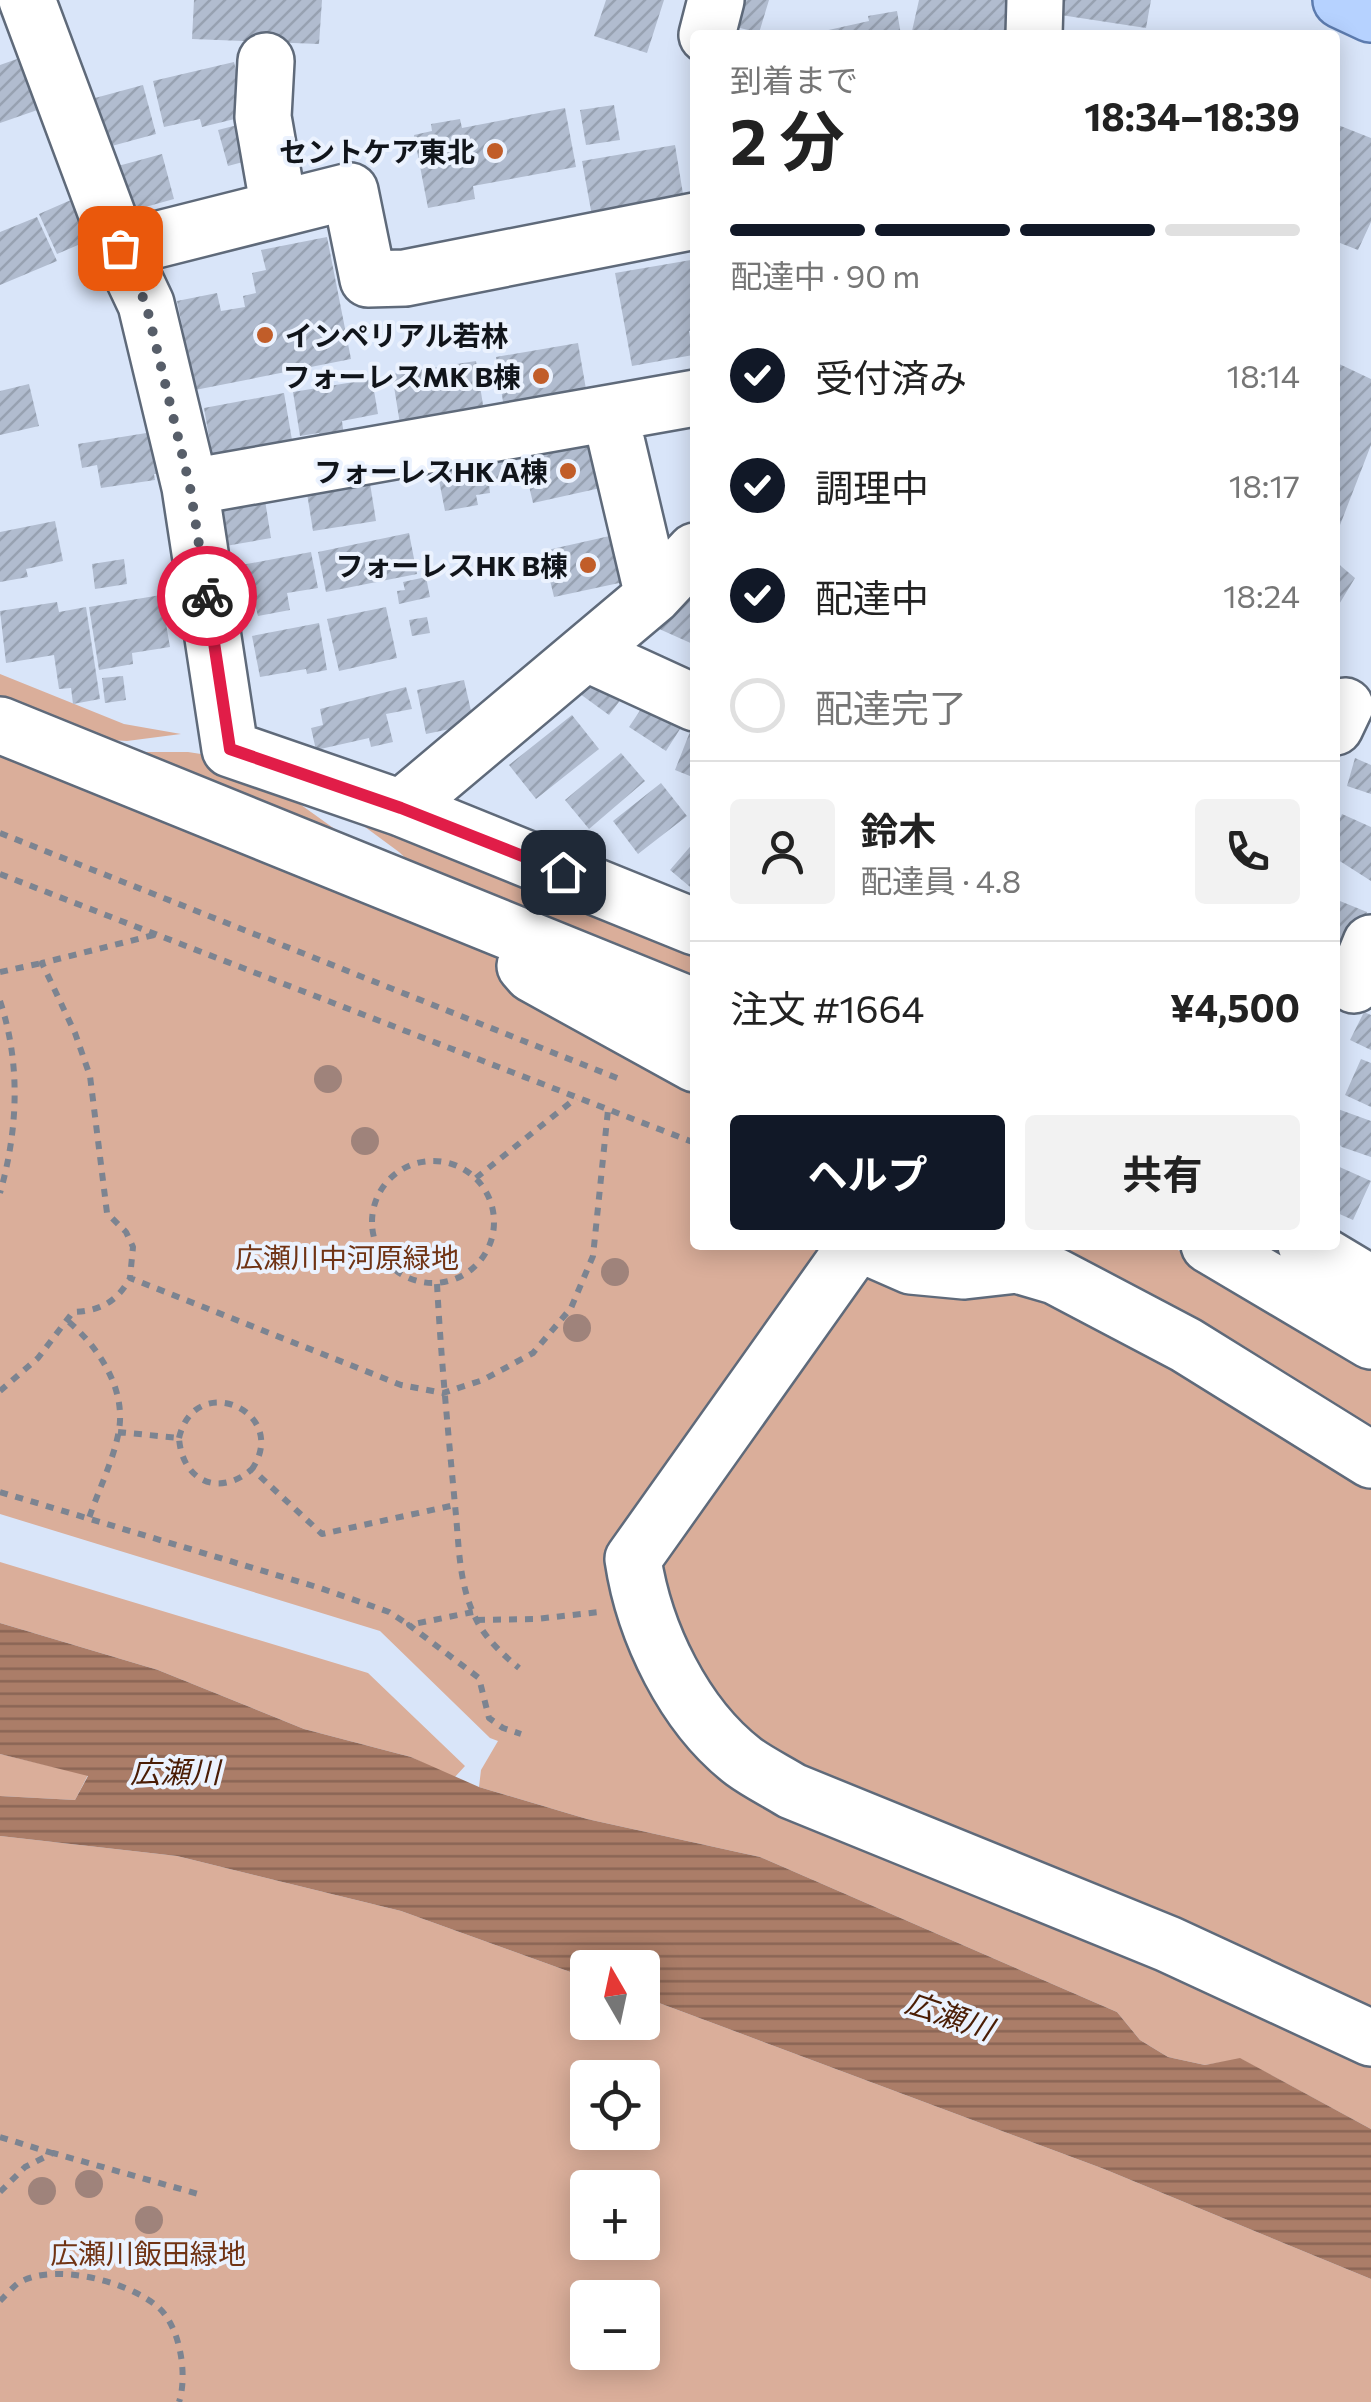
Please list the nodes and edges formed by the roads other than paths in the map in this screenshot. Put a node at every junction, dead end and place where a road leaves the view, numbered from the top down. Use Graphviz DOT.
graph roads {
  1 [pos="27,0"];
  2 [pos="716,0"];
  3 [pos="1034,0"];
  4 [pos="708,30"];
  5 [pos="1034,30"];
  6 [pos="266,61"];
  7 [pos="280,209"];
  8 [pos="690,222"];
  9 [pos="120,248"];
  10 [pos="690,399"];
  11 [pos="610,414"];
  12 [pos="190,487"];
  13 [pos="690,555"];
  14 [pos="652,596"];
  15 [pos="592,649"];
  16 [pos="690,701"];
  17 [pos="0,724"];
  18 [pos="401,808"];
  19 [pos="477,918"];
  20 [pos="690,925"];
  21 [pos="690,1005"];
  22 [pos="690,1061"];
  23 [pos="852,1250"];
  24 [pos="875,1250"];
  25 [pos="1217,1250"];
  26 [pos="1314,1250"];
  27 [pos="1371,1284"];
  28 [pos="1371,1341"];
  29 [pos="1371,1460"];
  30 [pos="1371,2038"];
  1 -- 9 [label="street"];
  2 -- 4 [label="street"];
  3 -- 5 [label="street"];
  6 -- 7 [label="street"];
  7 -- 8 [label="street"];
  7 -- 9 [label="street"];
  9 -- 12 [label="street"];
  10 -- 11 [label="street"];
  11 -- 12 [label="street"];
  11 -- 14 [label="street"];
  12 -- 18 [label="street"];
  13 -- 14 [label="street"];
  14 -- 15 [label="street"];
  15 -- 16 [label="street"];
  15 -- 18 [label="street"];
  17 -- 19 [label="street"];
  18 -- 20 [label="street"];
  19 -- 21 [label="street"];
  19 -- 22 [label="street"];
  23 -- 30 [label="street"];
  24 -- 29 [label="street"];
  25 -- 28 [label="street"];
  26 -- 27 [label="street"];
}
